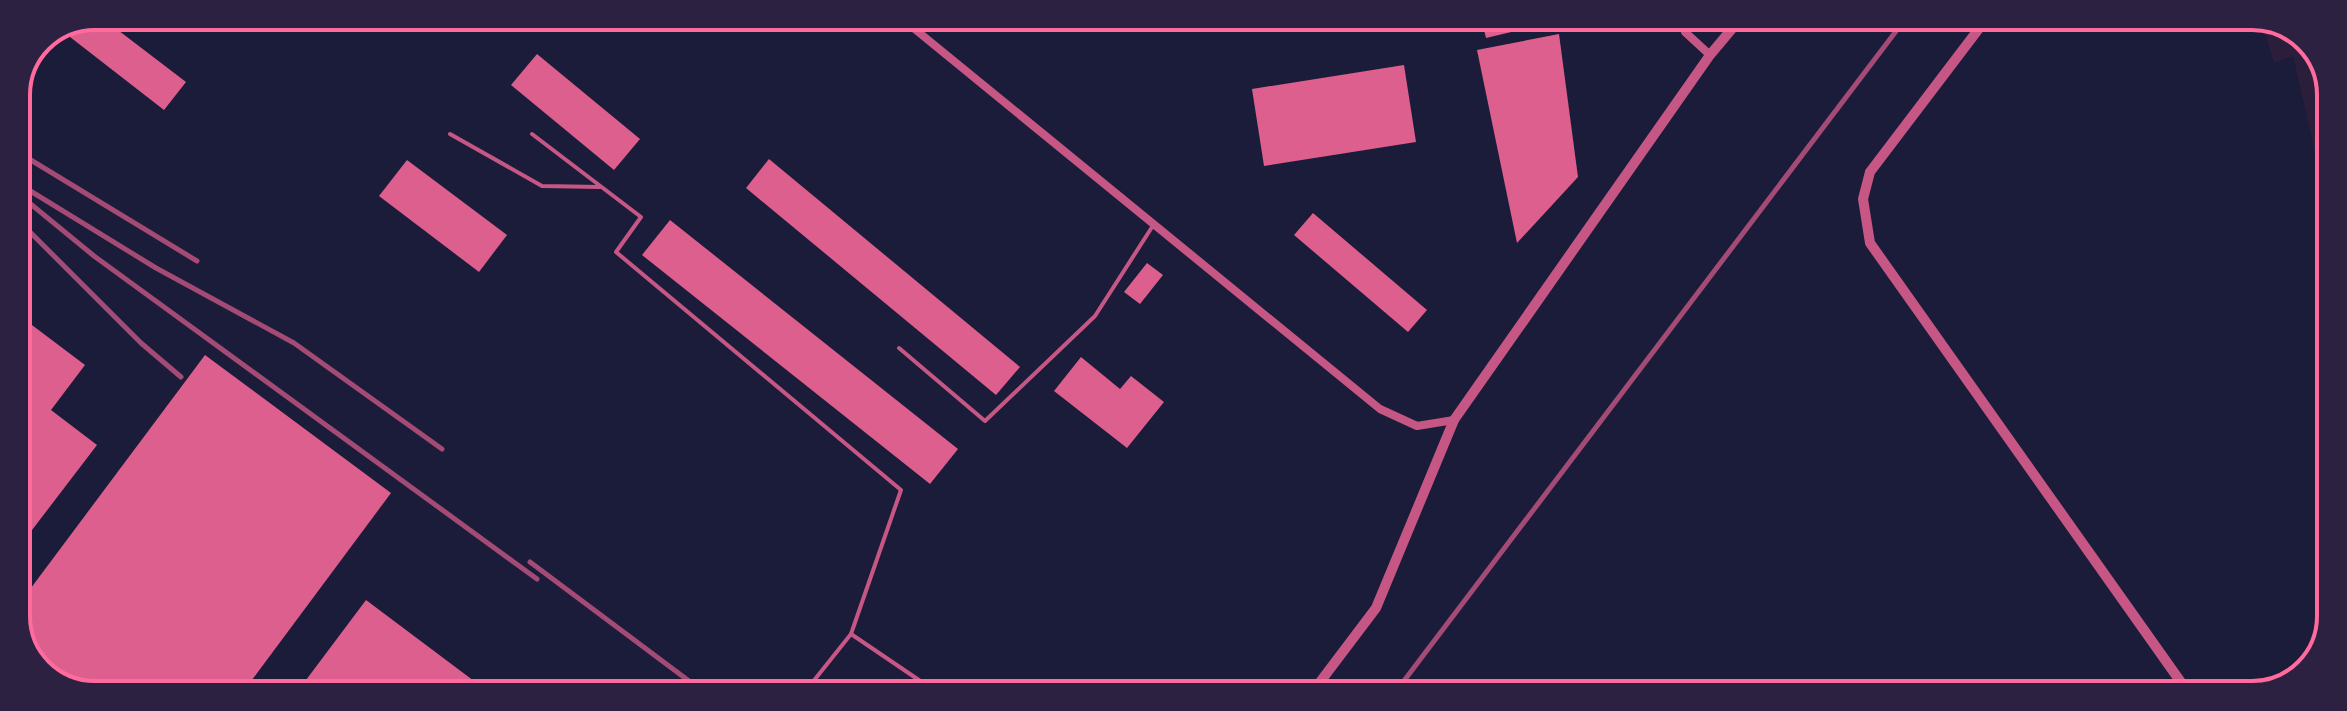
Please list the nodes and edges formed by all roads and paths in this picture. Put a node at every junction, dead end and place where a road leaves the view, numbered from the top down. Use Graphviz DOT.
graph roads {
  1 [pos="916,30"];
  2 [pos="1684,30"];
  3 [pos="1731,30"];
  4 [pos="1978,30"];
  5 [pos="1710,55"];
  6 [pos="450,134"];
  7 [pos="532,134"];
  8 [pos="602,187"];
  9 [pos="1154,224"];
  10 [pos="899,348"];
  11 [pos="1454,420"];
  12 [pos="851,634"];
  13 [pos="814,681"];
  14 [pos="920,681"];
  15 [pos="1321,681"];
  16 [pos="2180,681"];
  1 -- 9 [label="street"];
  2 -- 5 [label="street"];
  3 -- 5 [label="street"];
  4 -- 16 [label="street"];
  5 -- 11 [label="street"];
  6 -- 8 [label="lane"];
  7 -- 8 [label="lane"];
  8 -- 12 [label="lane"];
  9 -- 10 [label="lane"];
  9 -- 11 [label="street"];
  11 -- 15 [label="street"];
  12 -- 13 [label="lane"];
  12 -- 14 [label="lane"];
}
